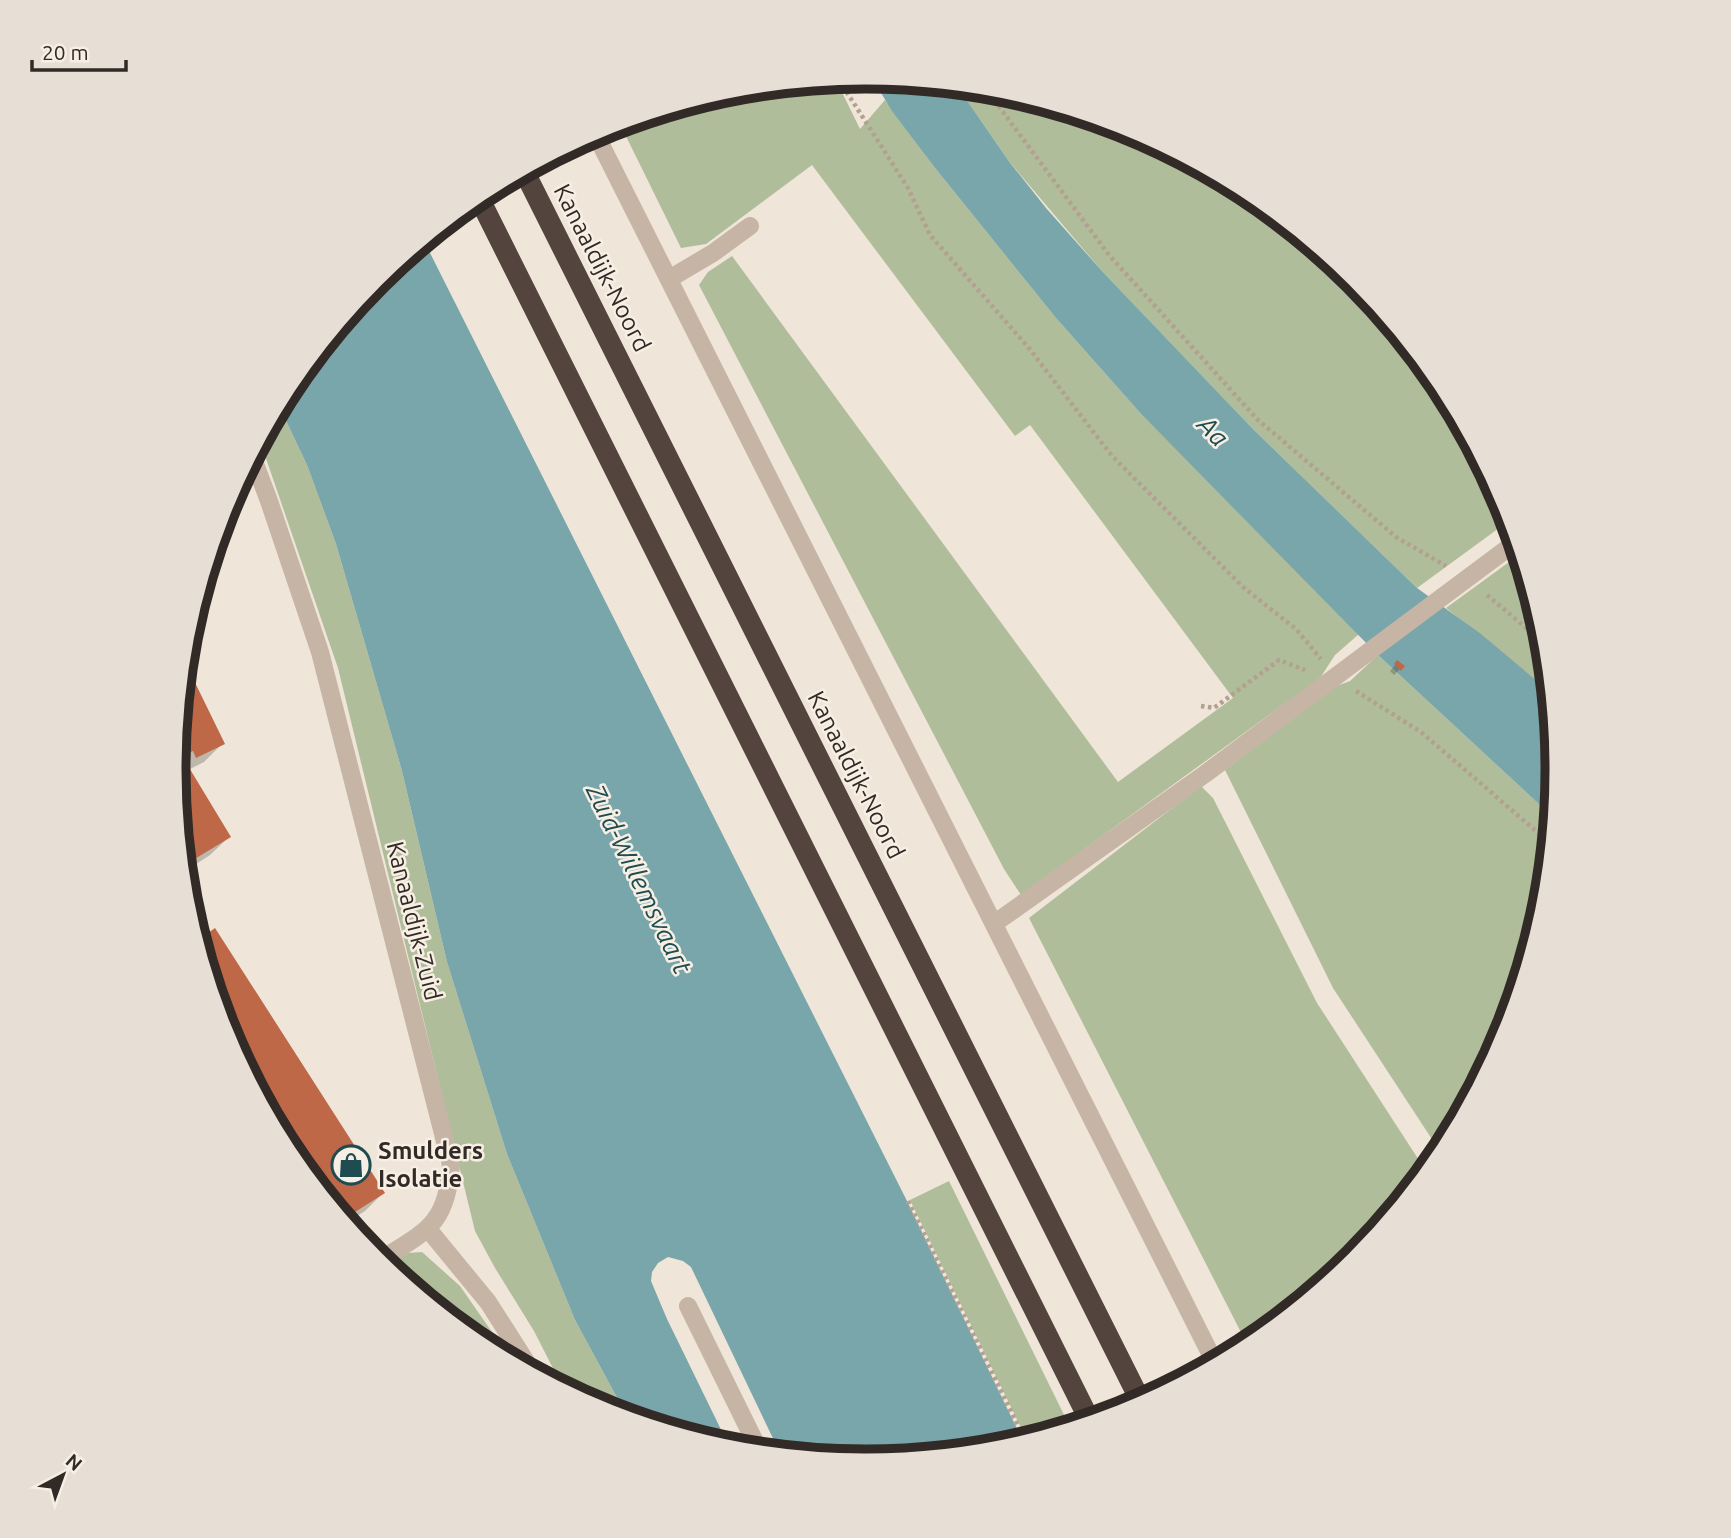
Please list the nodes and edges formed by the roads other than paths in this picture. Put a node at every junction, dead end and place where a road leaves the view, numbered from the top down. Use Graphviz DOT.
graph roads {
  1 [pos="600,143"];
  2 [pos="528,179"];
  3 [pos="484,207"];
  4 [pos="750,226"];
  5 [pos="669,279"];
  6 [pos="256,467"];
  7 [pos="1508,548"];
  8 [pos="995,923"];
  9 [pos="428,1229"];
  10 [pos="389,1254"];
  11 [pos="688,1306"];
  12 [pos="1211,1354"];
  13 [pos="521,1355"];
  14 [pos="1137,1392"];
  15 [pos="1086,1412"];
  16 [pos="754,1439"];
  1 -- 5 [label="street"];
  2 -- 14 [label="highway, Kanaaldijk-Noord"];
  3 -- 15 [label="highway"];
  4 -- 5 [label="street"];
  5 -- 8 [label="street"];
  6 -- 9 [label="street, Kanaaldijk-Zuid"];
  7 -- 8 [label="street"];
  8 -- 12 [label="street"];
  9 -- 10 [label="street"];
  9 -- 13 [label="street"];
  11 -- 16 [label="street"];
}
